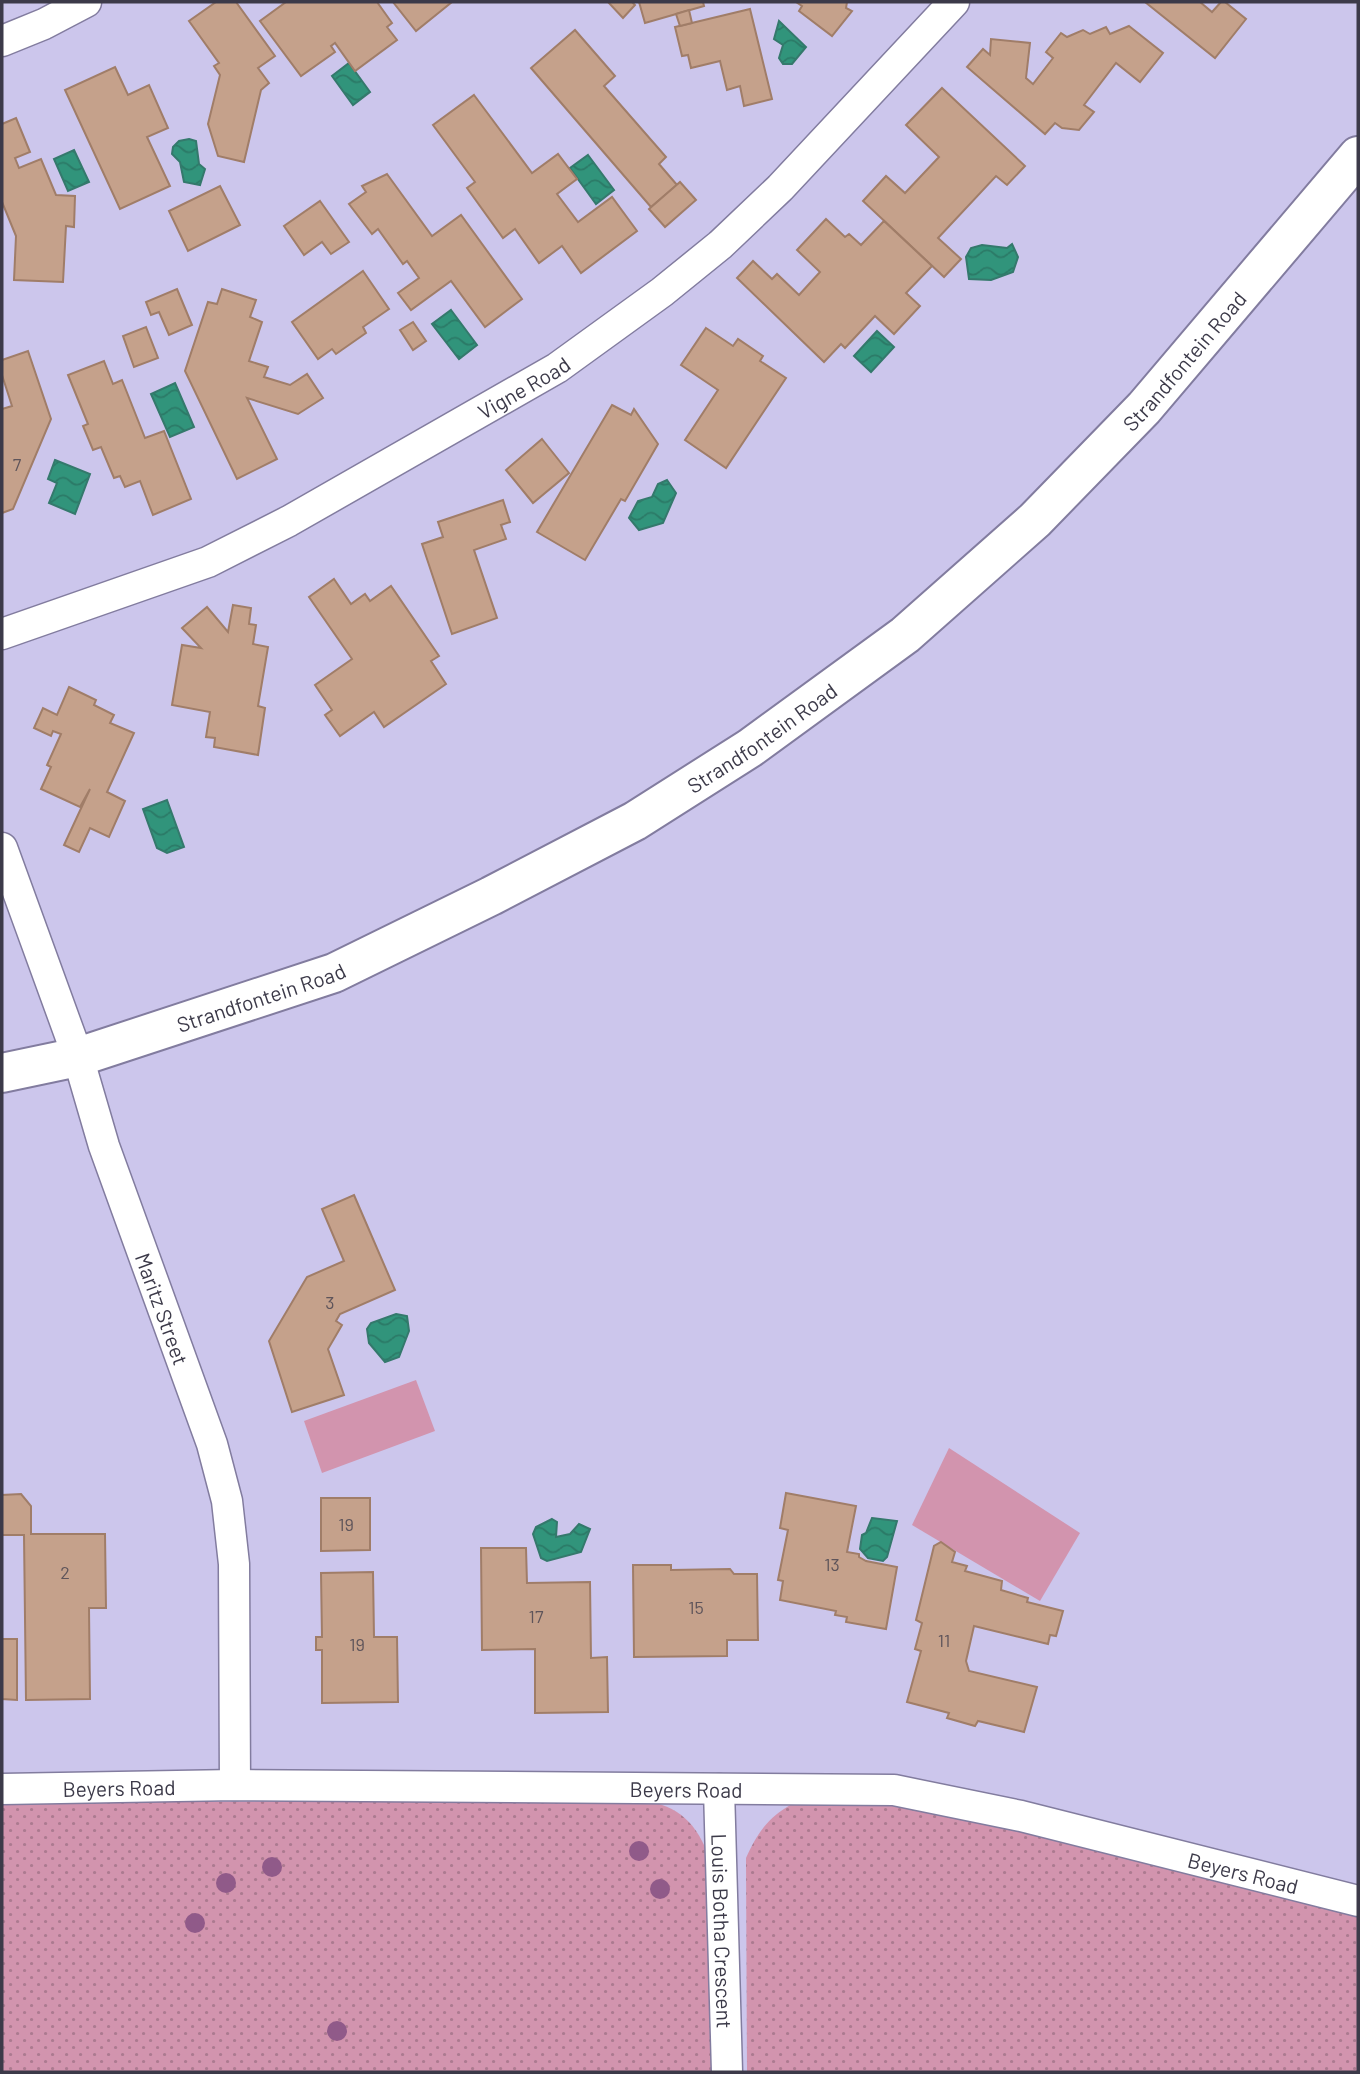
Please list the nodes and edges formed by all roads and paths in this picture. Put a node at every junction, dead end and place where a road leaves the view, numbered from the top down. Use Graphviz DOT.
graph roads {
  1 [pos="86,2"];
  2 [pos="954,2"];
  3 [pos="2,41"];
  4 [pos="1358,156"];
  5 [pos="2,634"];
  6 [pos="2,848"];
  7 [pos="78,1057"];
  8 [pos="2,1073"];
  9 [pos="235,1785"];
  10 [pos="2,1789"];
  11 [pos="719,1789"];
  12 [pos="1358,1901"];
  13 [pos="727,2072"];
  1 -- 3 [label="street"];
  2 -- 5 [label="street, Vigne Road"];
  4 -- 7 [label="main road, Strandfontein Road"];
  6 -- 7 [label="street, Maritz Street"];
  7 -- 8 [label="main road, Strandfontein Road"];
  7 -- 9 [label="street, Maritz Street"];
  9 -- 10 [label="street, Beyers Road"];
  9 -- 11 [label="street, Beyers Road"];
  11 -- 12 [label="street, Beyers Road"];
  11 -- 13 [label="street, Louis Botha Crescent"];
}
